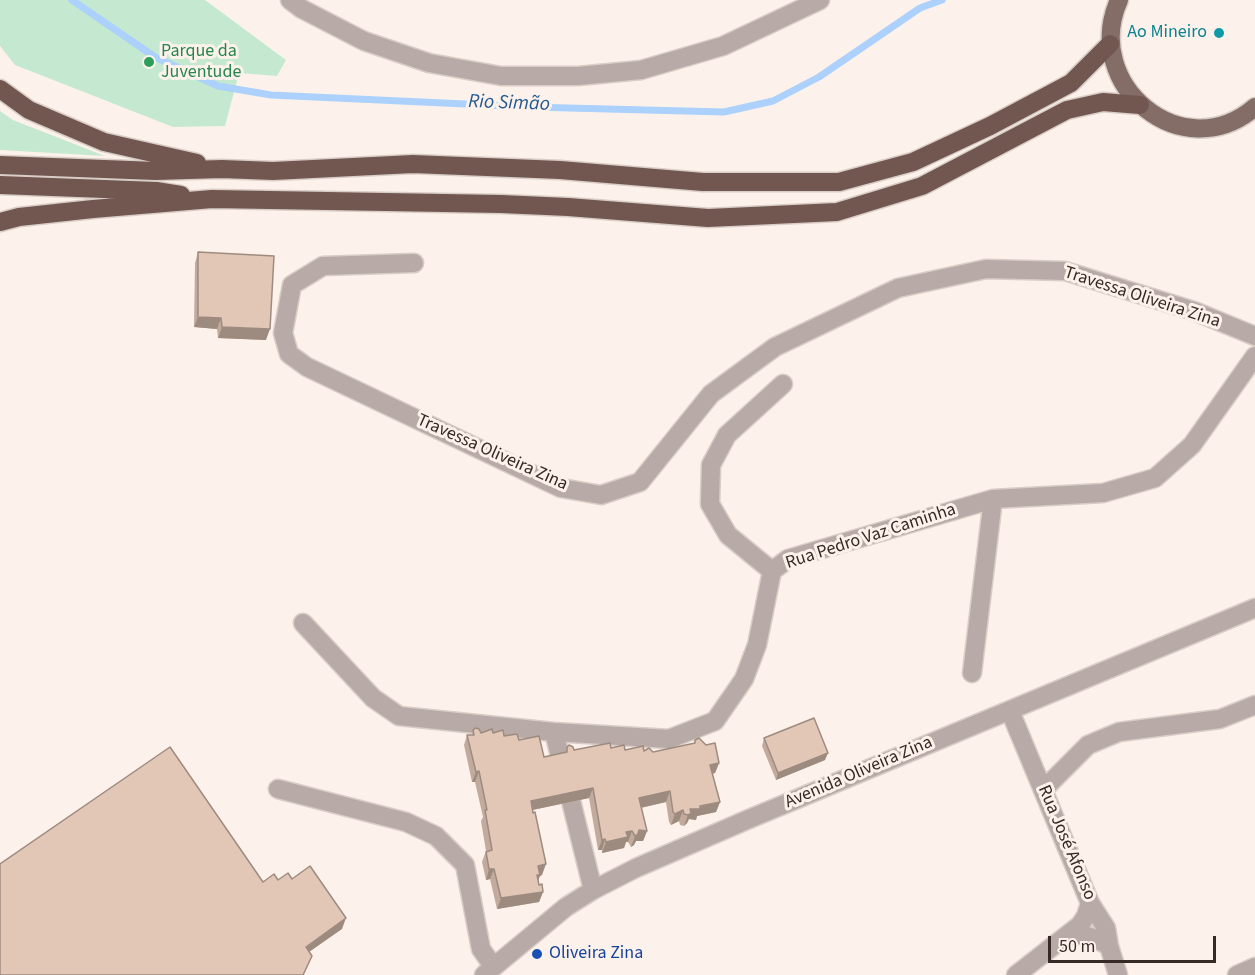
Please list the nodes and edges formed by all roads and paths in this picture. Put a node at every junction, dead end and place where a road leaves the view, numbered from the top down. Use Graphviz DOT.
graph roads {
  1 [pos="290,0"];
  2 [pos="820,0"];
  3 [pos="1114,3"];
  4 [pos="1110,45"];
  5 [pos="0,89"];
  6 [pos="1140,105"];
  7 [pos="1255,107"];
  8 [pos="0,165"];
  9 [pos="222,169"];
  10 [pos="0,185"];
  11 [pos="212,199"];
  12 [pos="0,222"];
  13 [pos="414,263"];
  14 [pos="1255,336"];
  15 [pos="1255,356"];
  16 [pos="783,384"];
  17 [pos="993,499"];
  18 [pos="772,571"];
  19 [pos="1255,608"];
  20 [pos="303,623"];
  21 [pos="972,673"];
  22 [pos="1255,705"];
  23 [pos="1010,711"];
  24 [pos="554,732"];
  25 [pos="278,789"];
  26 [pos="1043,790"];
  27 [pos="593,890"];
  28 [pos="1090,903"];
  29 [pos="1068,936"];
  30 [pos="1109,946"];
  31 [pos="1255,967"];
  32 [pos="489,971"];
  33 [pos="1016,975"];
  34 [pos="1118,975"];
  35 [pos="1237,975"];
  1 -- 2 [label="street"];
  3 -- 4 [label="main road"];
  4 -- 6 [label="main road"];
  4 -- 9 [label="highway"];
  5 -- 9 [label="highway"];
  6 -- 7 [label="main road"];
  6 -- 11 [label="highway"];
  8 -- 9 [label="highway"];
  10 -- 11 [label="highway"];
  11 -- 12 [label="highway"];
  13 -- 14 [label="street, Travessa Oliveira Zina"];
  15 -- 17 [label="street, Rua Pedro Vaz Caminha"];
  16 -- 18 [label="street"];
  17 -- 18 [label="street, Rua Pedro Vaz Caminha"];
  17 -- 21 [label="street"];
  18 -- 24 [label="street, Rua Pedro Vaz Caminha"];
  19 -- 23 [label="street, Avenida Oliveira Zina"];
  20 -- 24 [label="street, Rua Pedro Vaz Caminha"];
  22 -- 26 [label="street"];
  23 -- 26 [label="street, Rua José Afonso"];
  23 -- 27 [label="street, Avenida Oliveira Zina"];
  24 -- 27 [label="street"];
  25 -- 32 [label="street"];
  26 -- 28 [label="street, Rua José Afonso"];
  27 -- 32 [label="street, Avenida Oliveira Zina"];
  28 -- 29 [label="street"];
  28 -- 30 [label="street, Rua José Afonso"];
  29 -- 30 [label="street"];
  29 -- 33 [label="street"];
  30 -- 34 [label="street, Rua José Afonso"];
  31 -- 35 [label="street"];
}
